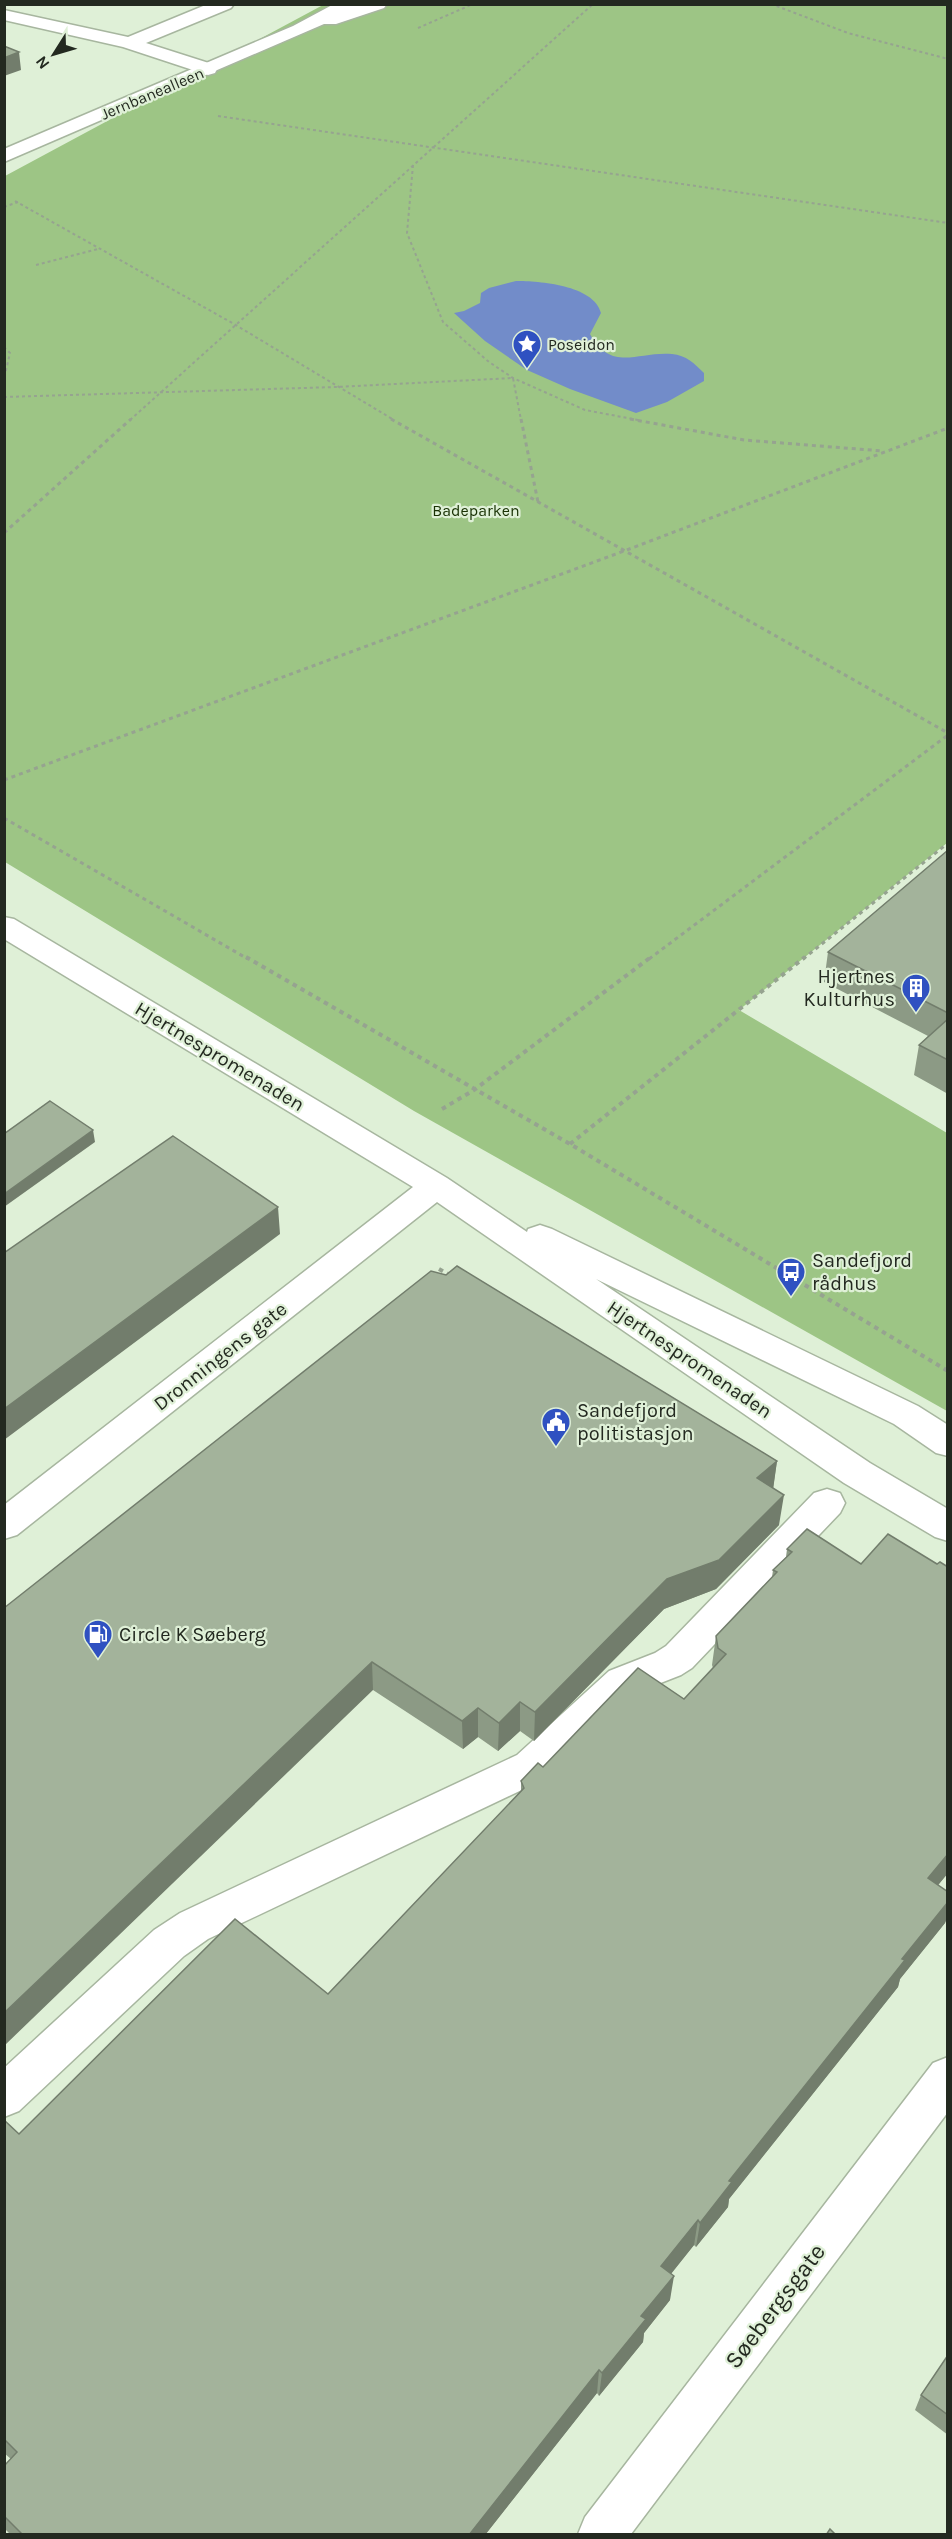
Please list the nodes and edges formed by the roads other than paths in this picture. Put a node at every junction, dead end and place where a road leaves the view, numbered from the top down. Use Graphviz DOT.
graph roads {
  1 [pos="225,4"];
  2 [pos="349,4"];
  3 [pos="378,4"];
  4 [pos="4,15"];
  5 [pos="299,30"];
  6 [pos="129,43"];
  7 [pos="208,69"];
  8 [pos="4,156"];
  9 [pos="4,926"];
  10 [pos="436,1186"];
  11 [pos="948,1443"];
  12 [pos="827,1503"];
  13 [pos="4,1525"];
  14 [pos="948,1527"];
  15 [pos="948,2077"];
  16 [pos="4,2097"];
  17 [pos="602,2535"];
  1 -- 6 [label="street"];
  2 -- 5 [label="street, Jernbanealleen"];
  3 -- 5 [label="street, Jernbanealleen"];
  4 -- 6 [label="street"];
  5 -- 7 [label="street, Jernbanealleen"];
  6 -- 7 [label="street"];
  7 -- 8 [label="street, Jernbanealleen"];
  9 -- 10 [label="street, Hjertnespromenaden"];
  10 -- 11 [label="street, Hjertnespromenaden"];
  10 -- 13 [label="street, Dronningens gate"];
  10 -- 14 [label="street, Hjertnespromenaden"];
  12 -- 16 [label="street"];
  15 -- 17 [label="street, Søebergsgate"];
}
